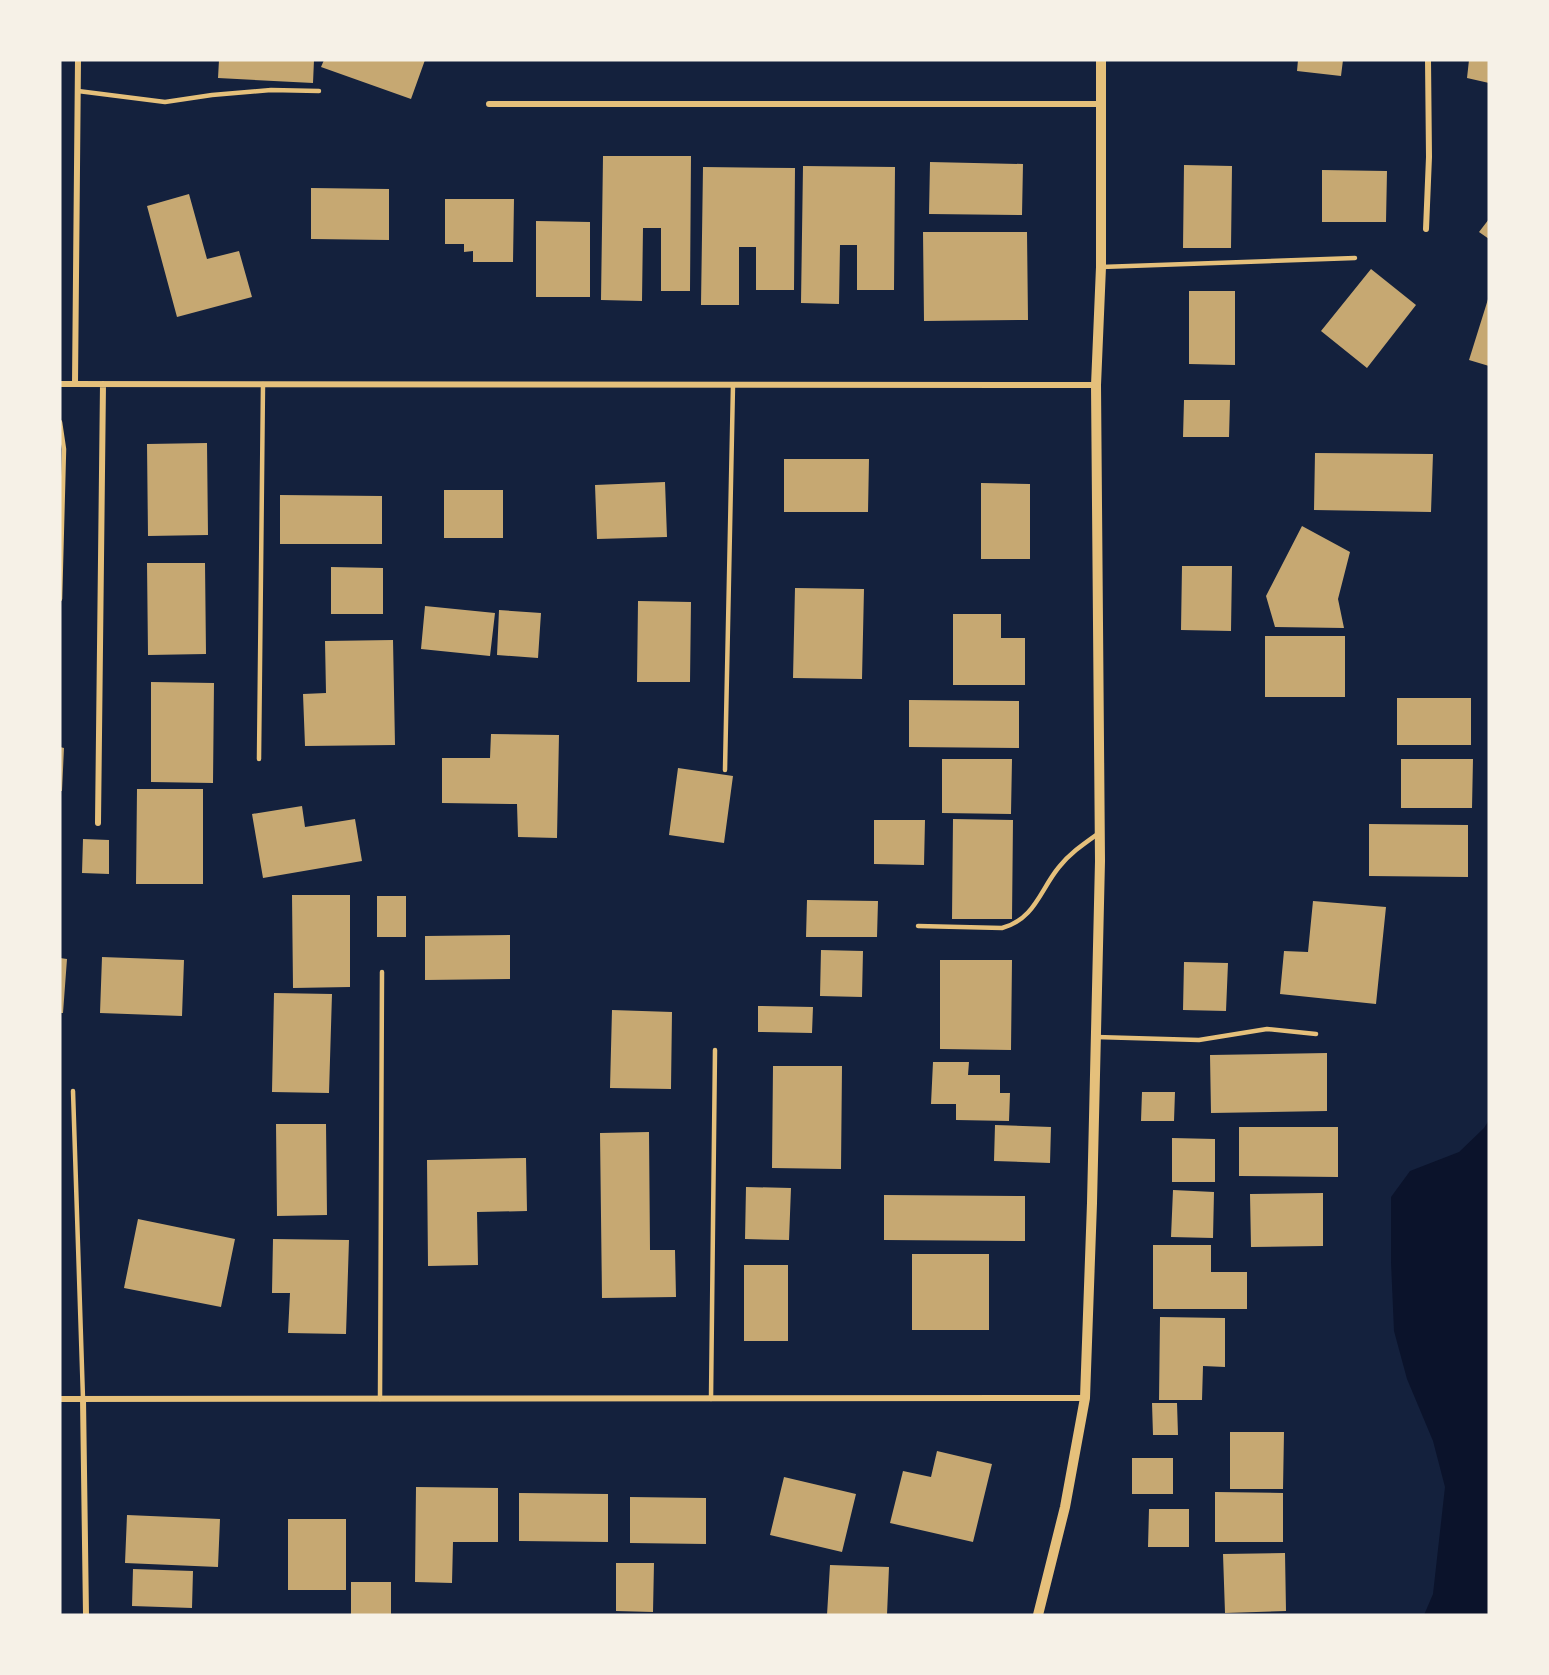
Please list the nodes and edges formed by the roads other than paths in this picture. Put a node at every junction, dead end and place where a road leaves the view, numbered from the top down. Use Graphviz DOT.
graph roads {
  1 [pos="78,60"];
  2 [pos="1101,60"];
  3 [pos="1428,60"];
  4 [pos="78,91"];
  5 [pos="319,91"];
  6 [pos="489,104"];
  7 [pos="1101,104"];
  8 [pos="1426,229"];
  9 [pos="1354,258"];
  10 [pos="1101,267"];
  11 [pos="60,384"];
  12 [pos="75,384"];
  13 [pos="103,384"];
  14 [pos="263,384"];
  15 [pos="733,385"];
  16 [pos="1096,385"];
  17 [pos="60,422"];
  18 [pos="60,598"];
  19 [pos="259,759"];
  20 [pos="725,770"];
  21 [pos="98,823"];
  22 [pos="1099,833"];
  23 [pos="918,926"];
  24 [pos="382,972"];
  25 [pos="1316,1034"];
  26 [pos="1096,1037"];
  27 [pos="715,1050"];
  28 [pos="73,1091"];
  29 [pos="380,1398"];
  30 [pos="711,1398"];
  31 [pos="1085,1398"];
  32 [pos="60,1399"];
  33 [pos="83,1399"];
  34 [pos="86,1615"];
  35 [pos="1038,1615"];
  1 -- 4 [label="street"];
  2 -- 7 [label="street"];
  3 -- 8 [label="street"];
  4 -- 5 [label="lane"];
  4 -- 12 [label="street"];
  6 -- 7 [label="street"];
  7 -- 10 [label="street"];
  9 -- 10 [label="lane"];
  10 -- 16 [label="street"];
  11 -- 12 [label="street"];
  12 -- 13 [label="street"];
  13 -- 14 [label="street"];
  13 -- 21 [label="street"];
  14 -- 15 [label="street"];
  14 -- 19 [label="lane"];
  15 -- 16 [label="street"];
  15 -- 20 [label="lane"];
  16 -- 22 [label="street"];
  17 -- 18 [label="lane"];
  22 -- 23 [label="lane"];
  22 -- 26 [label="street"];
  24 -- 29 [label="lane"];
  25 -- 26 [label="lane"];
  26 -- 31 [label="street"];
  27 -- 30 [label="lane"];
  28 -- 33 [label="lane"];
  29 -- 30 [label="street"];
  29 -- 33 [label="street"];
  30 -- 31 [label="street"];
  31 -- 35 [label="street"];
  32 -- 33 [label="street"];
  33 -- 34 [label="street"];
}
